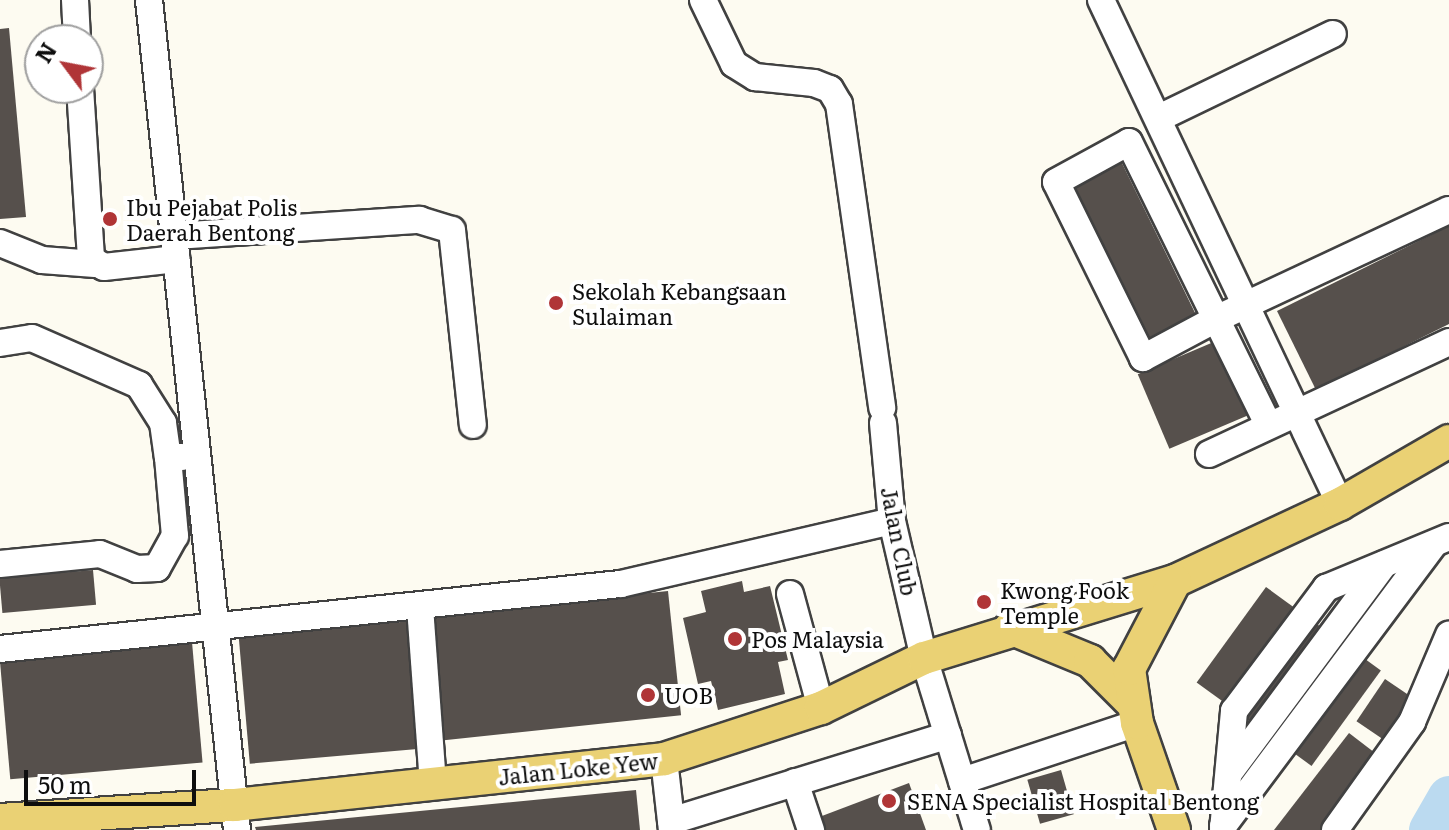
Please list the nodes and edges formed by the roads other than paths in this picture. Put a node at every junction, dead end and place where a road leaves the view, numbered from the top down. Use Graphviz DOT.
graph roads {
  1 [pos="75,0"];
  2 [pos="149,0"];
  3 [pos="703,0"];
  4 [pos="1101,0"];
  5 [pos="76,24"];
  6 [pos="1333,34"];
  7 [pos="81,104"];
  8 [pos="1159,118"];
  9 [pos="1449,210"];
  10 [pos="0,243"];
  11 [pos="176,248"];
  12 [pos="95,264"];
  13 [pos="1247,304"];
  14 [pos="1216,319"];
  15 [pos="1449,342"];
  16 [pos="0,343"];
  17 [pos="1298,409"];
  18 [pos="1268,424"];
  19 [pos="473,425"];
  20 [pos="1449,441"];
  21 [pos="1209,454"];
  22 [pos="198,456"];
  23 [pos="168,457"];
  24 [pos="1340,504"];
  25 [pos="892,521"];
  26 [pos="1444,544"];
  27 [pos="1396,559"];
  28 [pos="0,564"];
  29 [pos="1175,581"];
  30 [pos="790,594"];
  31 [pos="420,607"];
  32 [pos="217,624"];
  33 [pos="1010,628"];
  34 [pos="1449,635"];
  35 [pos="0,649"];
  36 [pos="924,658"];
  37 [pos="821,708"];
  38 [pos="1135,713"];
  39 [pos="948,735"];
  40 [pos="664,759"];
  41 [pos="1228,775"];
  42 [pos="962,781"];
  43 [pos="795,782"];
  44 [pos="433,784"];
  45 [pos="236,817"];
  46 [pos="0,820"];
  47 [pos="1227,822"];
  48 [pos="671,825"];
  49 [pos="811,830"];
  50 [pos="977,830"];
  51 [pos="1174,830"];
  52 [pos="1335,830"];
  1 -- 5 [label="street"];
  2 -- 11 [label="street"];
  3 -- 25 [label="street, Jalan Club"];
  4 -- 8 [label="street"];
  6 -- 8 [label="street"];
  7 -- 12 [label="street"];
  8 -- 13 [label="street"];
  9 -- 13 [label="street"];
  10 -- 12 [label="street"];
  11 -- 12 [label="street"];
  11 -- 19 [label="street"];
  11 -- 22 [label="street"];
  13 -- 14 [label="street"];
  13 -- 17 [label="street"];
  14 -- 14 [label="street"];
  14 -- 18 [label="street"];
  15 -- 17 [label="street"];
  16 -- 23 [label="street"];
  17 -- 18 [label="street"];
  17 -- 24 [label="street"];
  18 -- 21 [label="street"];
  20 -- 24 [label="main road, Jalan Loke Yew"];
  22 -- 23 [label="street"];
  22 -- 32 [label="street"];
  23 -- 28 [label="street"];
  24 -- 29 [label="main road, Jalan Loke Yew"];
  25 -- 31 [label="street"];
  25 -- 36 [label="street, Jalan Club"];
  26 -- 27 [label="street"];
  26 -- 47 [label="street"];
  27 -- 41 [label="street"];
  27 -- 41 [label="street"];
  27 -- 47 [label="street"];
  29 -- 33 [label="main road, Jalan Loke Yew"];
  29 -- 38 [label="main road"];
  30 -- 37 [label="street"];
  31 -- 32 [label="street"];
  31 -- 44 [label="street"];
  32 -- 35 [label="street"];
  32 -- 45 [label="street"];
  33 -- 36 [label="main road, Jalan Loke Yew"];
  33 -- 38 [label="main road"];
  34 -- 52 [label="street"];
  36 -- 37 [label="main road, Jalan Loke Yew"];
  36 -- 39 [label="street, Jalan Club"];
  37 -- 40 [label="main road, Jalan Loke Yew"];
  38 -- 42 [label="street"];
  38 -- 51 [label="main road"];
  39 -- 42 [label="street, Jalan Club"];
  39 -- 43 [label="street"];
  40 -- 44 [label="main road, Jalan Loke Yew"];
  40 -- 48 [label="street"];
  41 -- 47 [label="street"];
  42 -- 50 [label="street, Jalan Club"];
  43 -- 48 [label="street"];
  43 -- 49 [label="street"];
  44 -- 45 [label="main road, Jalan Loke Yew"];
  45 -- 46 [label="main road, Jalan Loke Yew"];
}
